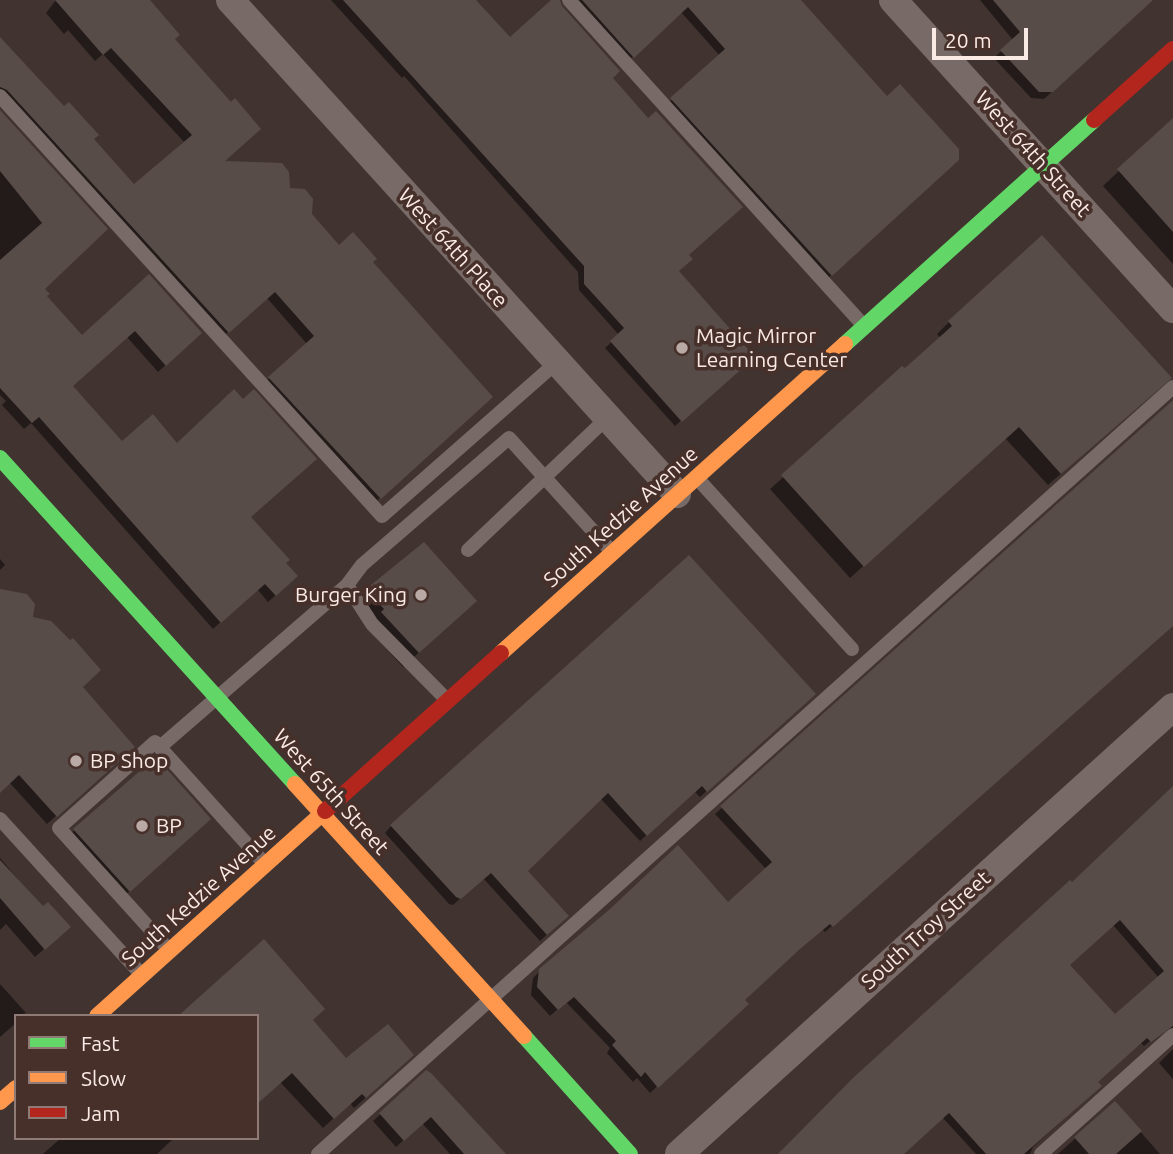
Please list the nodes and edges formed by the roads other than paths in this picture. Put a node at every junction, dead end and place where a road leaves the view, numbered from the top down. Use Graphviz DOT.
graph roads {
  1 [pos="230,0"];
  2 [pos="569,0"];
  3 [pos="892,0"];
  4 [pos="1173,49"];
  5 [pos="0,96"];
  6 [pos="1043,165"];
  7 [pos="1173,309"];
  8 [pos="865,327"];
  9 [pos="556,363"];
  10 [pos="1173,387"];
  11 [pos="607,418"];
  12 [pos="0,458"];
  13 [pos="545,477"];
  14 [pos="687,486"];
  15 [pos="468,550"];
  16 [pos="612,552"];
  17 [pos="346,585"];
  18 [pos="852,649"];
  19 [pos="217,698"];
  20 [pos="447,701"];
  21 [pos="1173,706"];
  22 [pos="160,747"];
  23 [pos="322,813"];
  24 [pos="0,819"];
  25 [pos="265,864"];
  26 [pos="169,950"];
  27 [pos="142,975"];
  28 [pos="490,999"];
  29 [pos="98,1014"];
  30 [pos="1173,1035"];
  31 [pos="14,1090"];
  32 [pos="0,1102"];
  33 [pos="318,1154"];
  34 [pos="630,1154"];
  35 [pos="679,1154"];
  36 [pos="1041,1154"];
  1 -- 9 [label="street, West 64th Place"];
  2 -- 8 [label="lane"];
  3 -- 6 [label="street, West 64th Street"];
  4 -- 6 [label="main road, South Kedzie Avenue"];
  5 -- 9 [label="lane"];
  6 -- 7 [label="street, West 64th Street"];
  6 -- 8 [label="main road, South Kedzie Avenue"];
  8 -- 14 [label="main road, South Kedzie Avenue"];
  9 -- 11 [label="street, West 64th Place"];
  10 -- 28 [label="lane"];
  11 -- 13 [label="lane"];
  11 -- 14 [label="street, West 64th Place"];
  12 -- 19 [label="main road, West 65th Street"];
  13 -- 15 [label="lane"];
  13 -- 16 [label="lane"];
  13 -- 17 [label="lane"];
  14 -- 16 [label="main road, South Kedzie Avenue"];
  14 -- 18 [label="lane"];
  16 -- 20 [label="main road, South Kedzie Avenue"];
  17 -- 19 [label="lane"];
  17 -- 20 [label="lane"];
  19 -- 22 [label="lane"];
  19 -- 23 [label="main road, West 65th Street"];
  20 -- 23 [label="main road, South Kedzie Avenue"];
  21 -- 35 [label="street, South Troy Street"];
  22 -- 25 [label="lane"];
  22 -- 26 [label="lane"];
  23 -- 25 [label="main road, South Kedzie Avenue"];
  23 -- 28 [label="main road, West 65th Street"];
  24 -- 27 [label="lane"];
  25 -- 26 [label="main road, South Kedzie Avenue"];
  26 -- 27 [label="main road, South Kedzie Avenue"];
  27 -- 29 [label="main road, South Kedzie Avenue"];
  28 -- 33 [label="lane"];
  28 -- 34 [label="main road, West 65th Street"];
  30 -- 36 [label="lane"];
  31 -- 32 [label="main road"];
}
